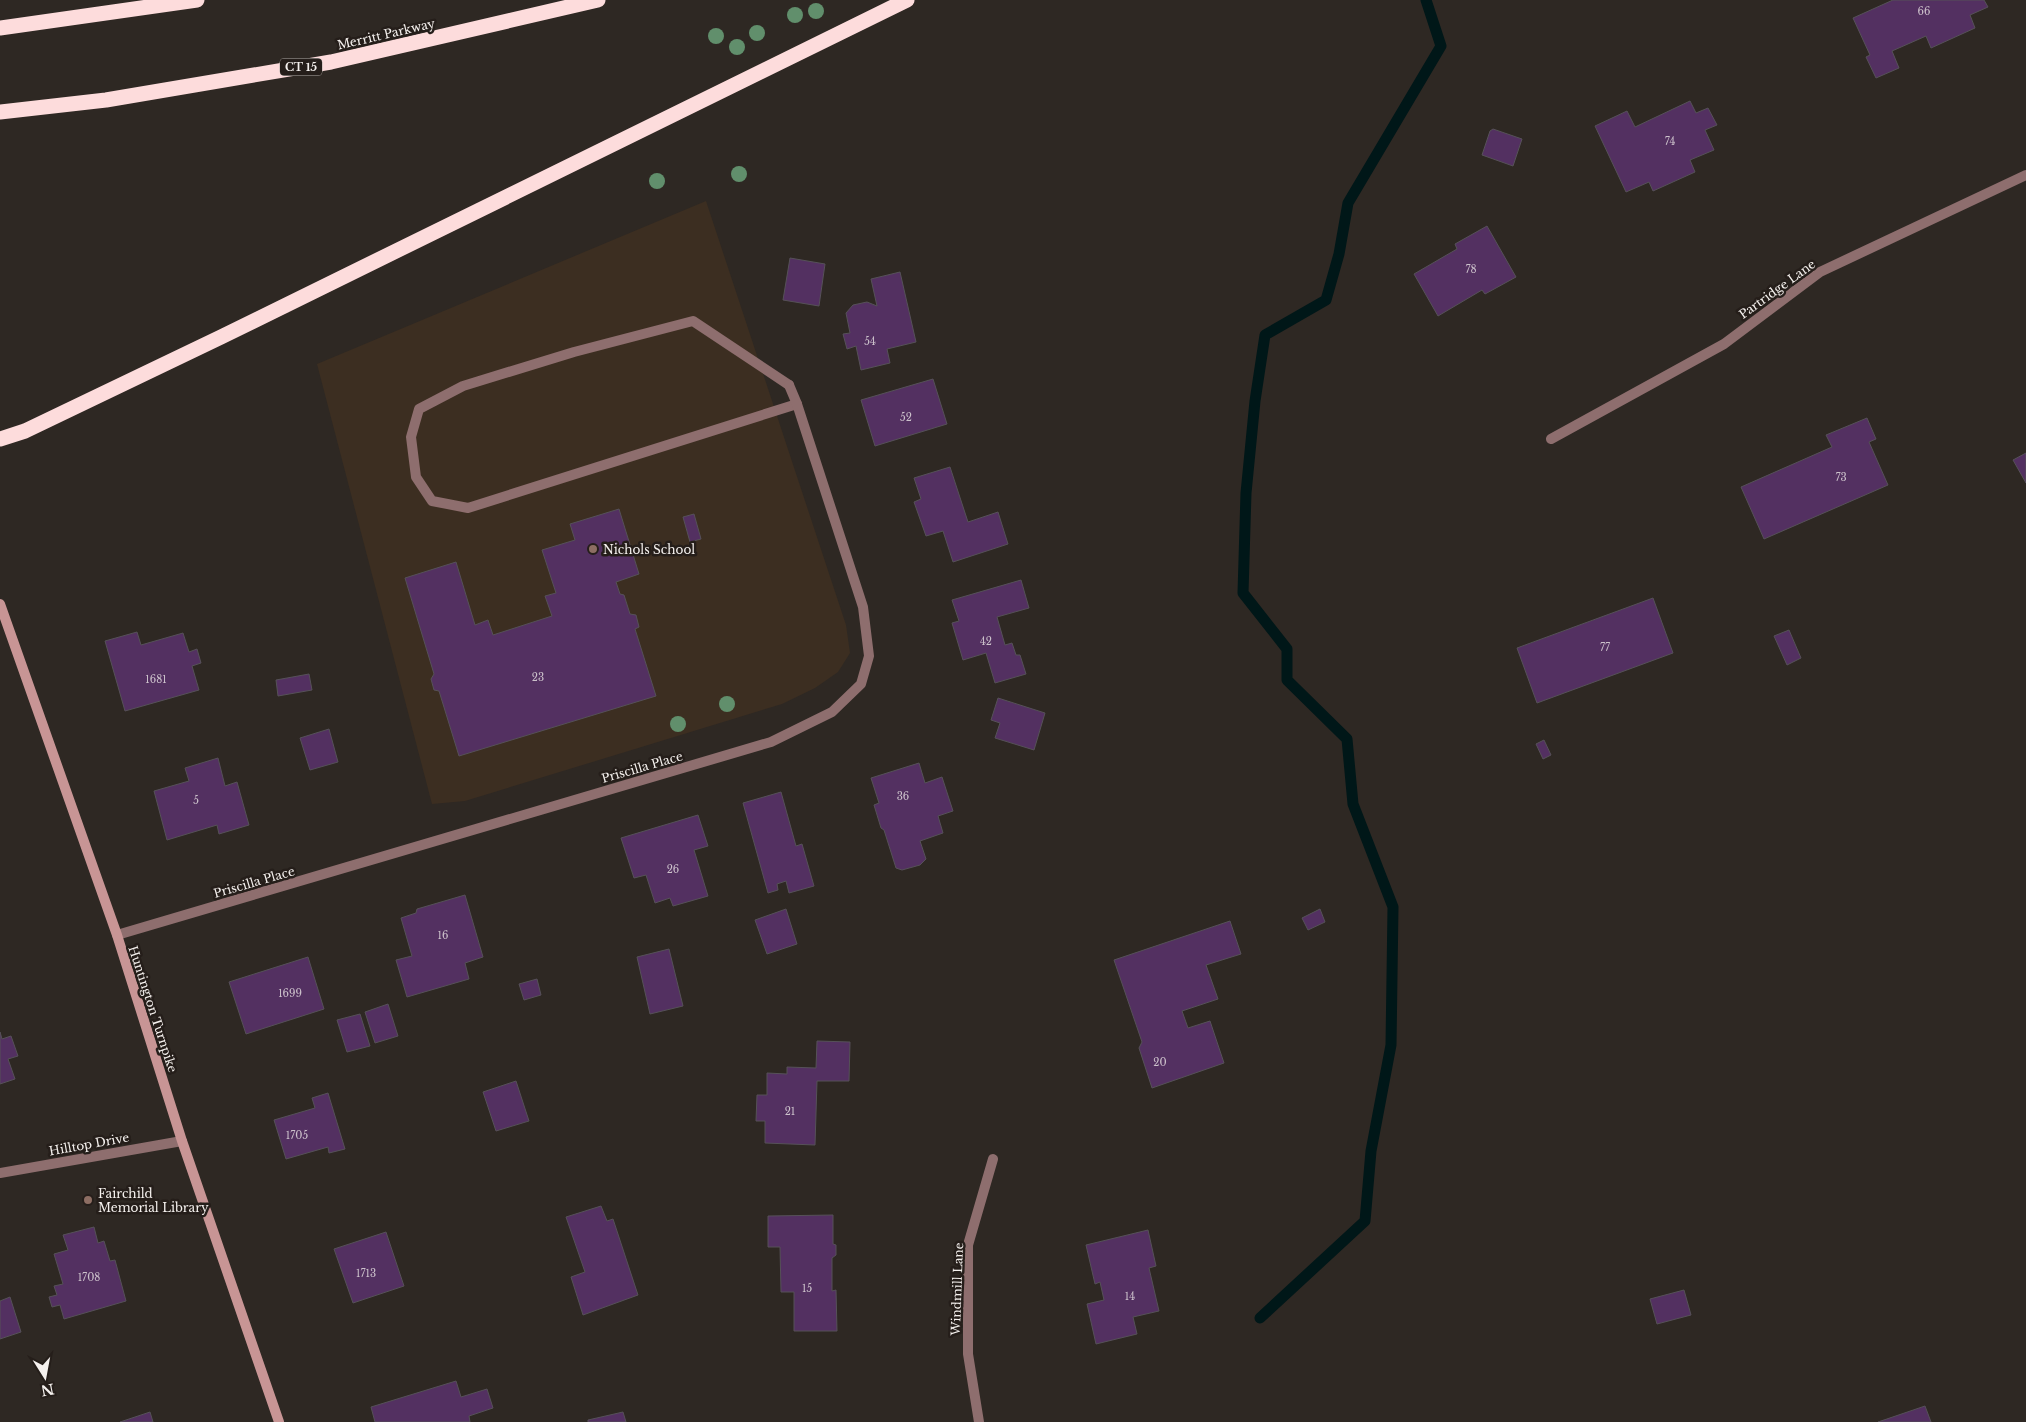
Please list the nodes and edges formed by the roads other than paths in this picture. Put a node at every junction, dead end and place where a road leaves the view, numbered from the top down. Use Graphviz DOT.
graph roads {
  1 [pos="197,0"];
  2 [pos="598,0"];
  3 [pos="906,0"];
  4 [pos="0,28"];
  5 [pos="0,112"];
  6 [pos="2026,175"];
  7 [pos="797,404"];
  8 [pos="0,439"];
  9 [pos="1551,439"];
  10 [pos="0,604"];
  11 [pos="117,935"];
  12 [pos="182,1141"];
  13 [pos="993,1159"];
  14 [pos="0,1172"];
  15 [pos="279,1422"];
  16 [pos="979,1422"];
  1 -- 4 [label="highway"];
  2 -- 5 [label="highway, Merritt Parkway / CT 15"];
  3 -- 8 [label="highway"];
  6 -- 9 [label="street, Partridge Lane"];
  7 -- 7 [label="street, Priscilla Place"];
  7 -- 11 [label="street, Priscilla Place"];
  10 -- 11 [label="main road, Huntington Turnpike"];
  11 -- 12 [label="main road, Huntington Turnpike"];
  12 -- 14 [label="street, Hilltop Drive"];
  12 -- 15 [label="main road, Huntington Turnpike"];
  13 -- 16 [label="street, Windmill Lane"];
}
